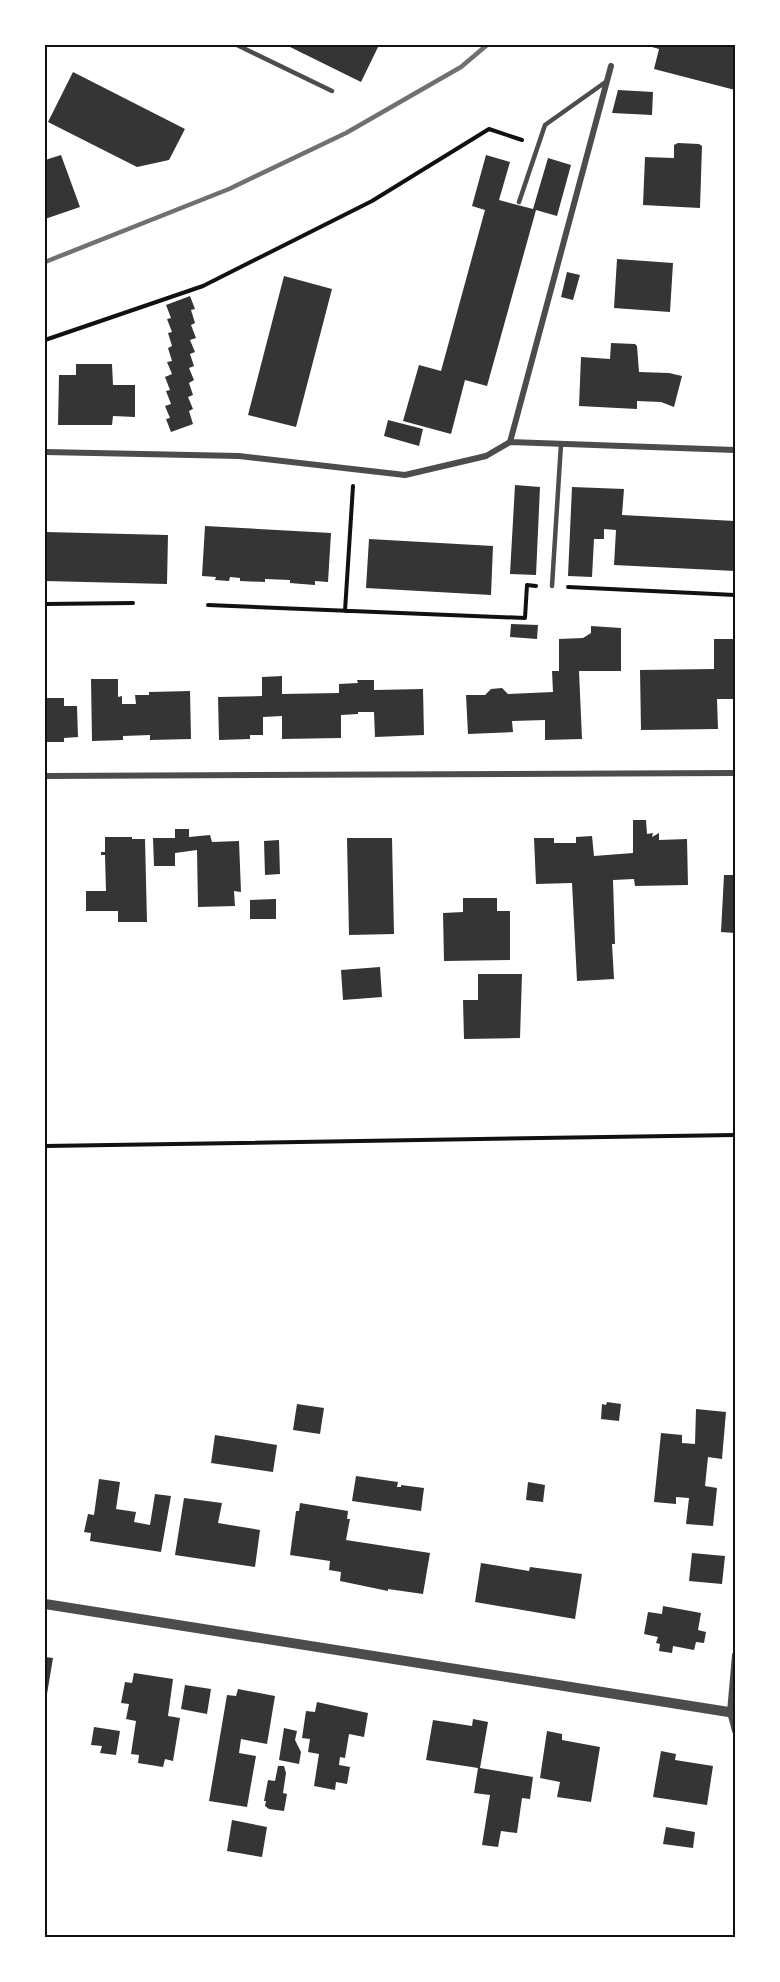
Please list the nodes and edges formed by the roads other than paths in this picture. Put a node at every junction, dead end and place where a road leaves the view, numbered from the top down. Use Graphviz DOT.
graph roads {
  1 [pos="237,45"];
  2 [pos="611,66"];
  3 [pos="607,81"];
  4 [pos="332,91"];
  5 [pos="519,202"];
  6 [pos="510,442"];
  7 [pos="561,444"];
  8 [pos="735,450"];
  9 [pos="45,452"];
  10 [pos="552,586"];
  11 [pos="735,773"];
  12 [pos="45,776"];
  13 [pos="45,1604"];
  14 [pos="735,1654"];
  15 [pos="734,1670"];
  16 [pos="733,1712"];
  17 [pos="735,1731"];
  1 -- 4 [label="lane"];
  2 -- 3 [label="street"];
  3 -- 5 [label="lane"];
  3 -- 6 [label="street"];
  6 -- 7 [label="street"];
  6 -- 9 [label="street"];
  7 -- 8 [label="street"];
  7 -- 10 [label="lane"];
  11 -- 12 [label="street"];
  13 -- 16 [label="street"];
  14 -- 15 [label="street"];
  15 -- 16 [label="street"];
  16 -- 17 [label="street"];
}
